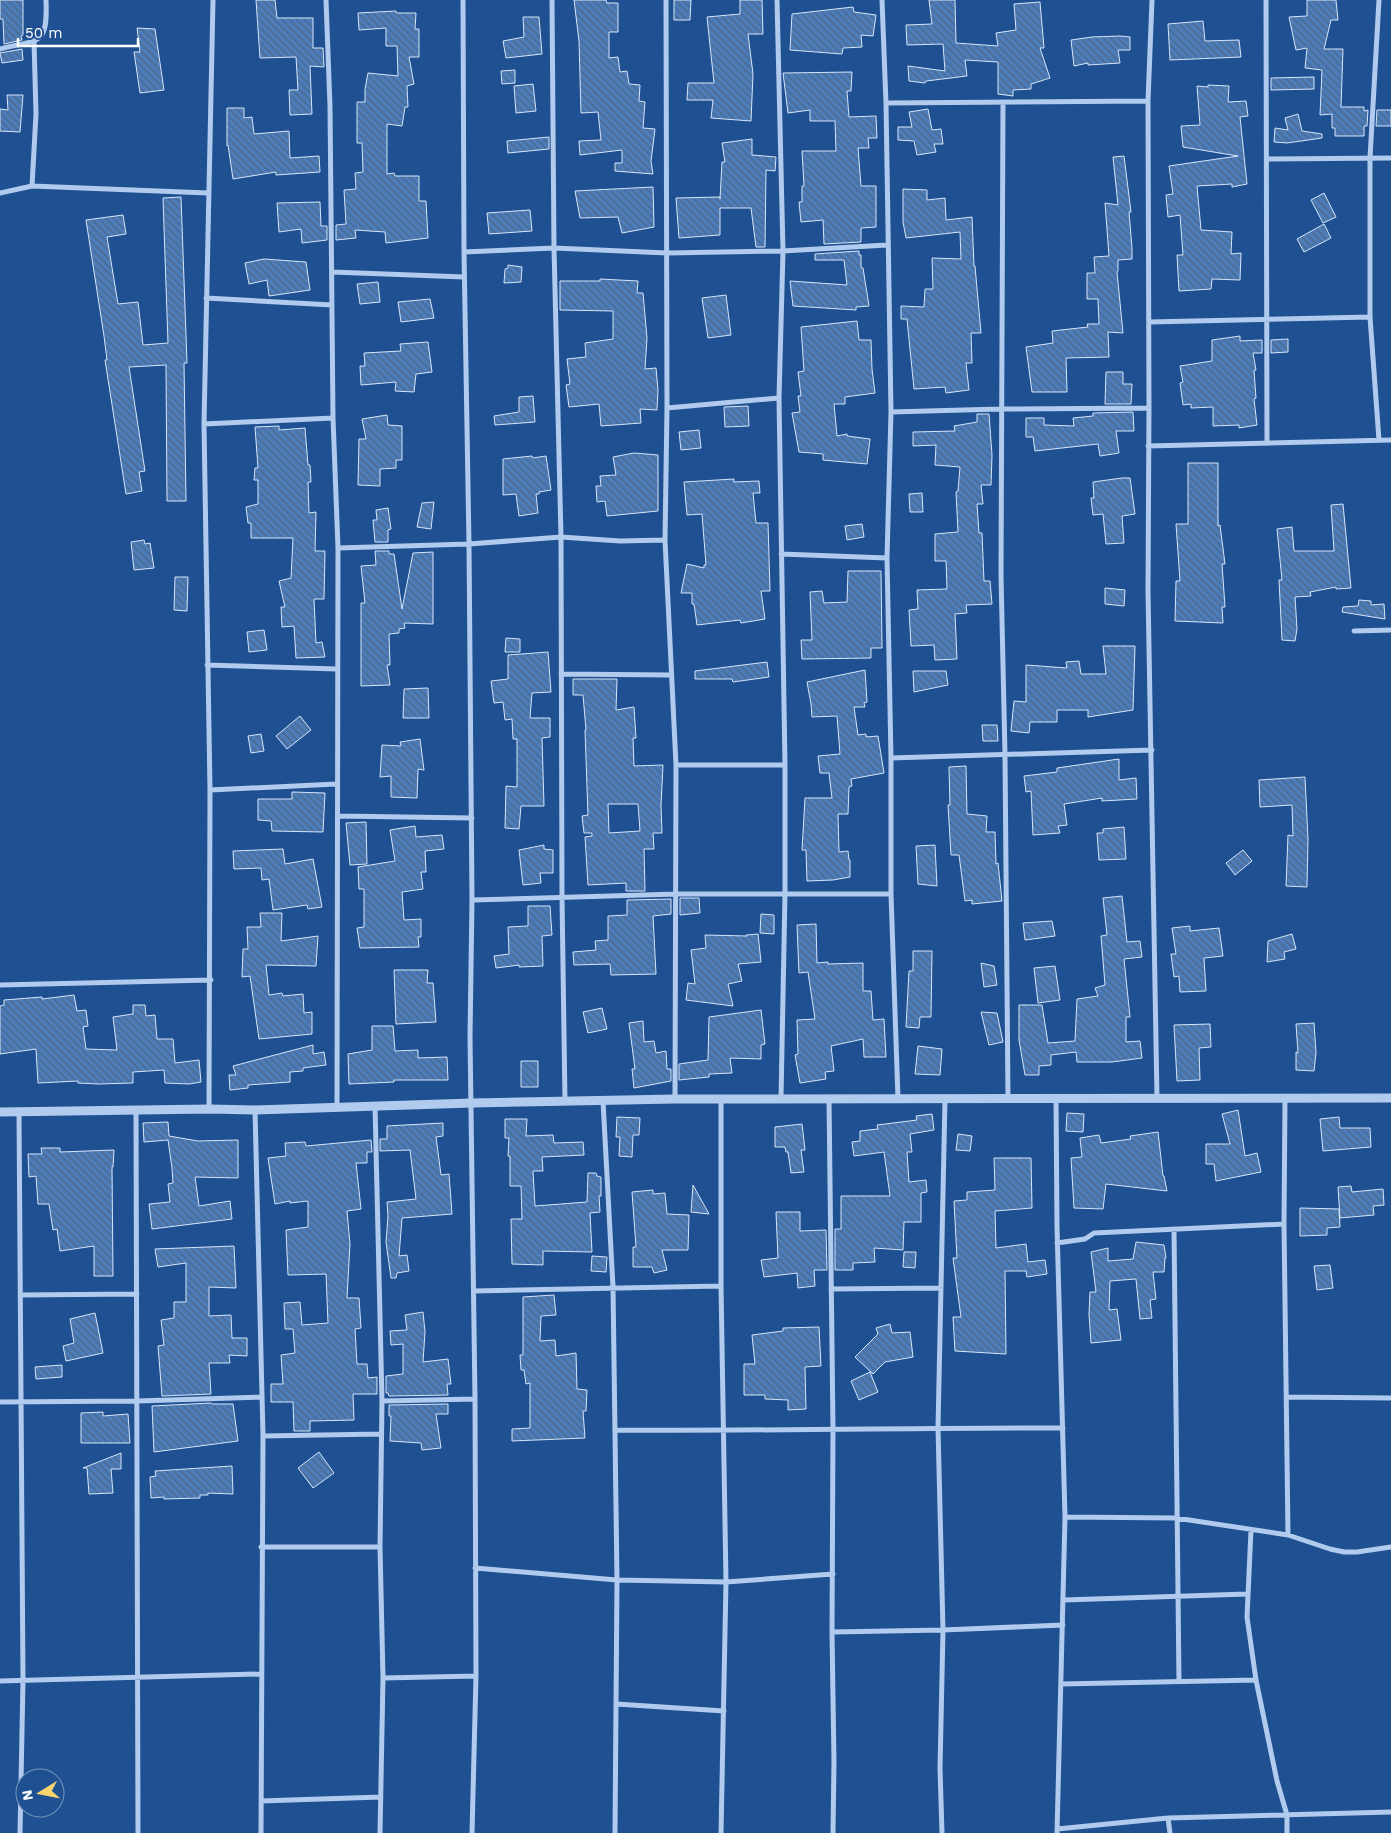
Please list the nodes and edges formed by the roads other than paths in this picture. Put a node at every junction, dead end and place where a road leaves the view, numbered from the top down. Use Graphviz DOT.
graph roads {
  1 [pos="46,0"];
  2 [pos="213,0"];
  3 [pos="326,0"];
  4 [pos="463,0"];
  5 [pos="552,0"];
  6 [pos="666,0"];
  7 [pos="777,0"];
  8 [pos="882,0"];
  9 [pos="1152,0"];
  10 [pos="1266,0"];
  11 [pos="1378,0"];
  12 [pos="34,41"];
  13 [pos="0,49"];
  14 [pos="1148,101"];
  15 [pos="1003,102"];
  16 [pos="886,103"];
  17 [pos="1370,158"];
  18 [pos="1391,158"];
  19 [pos="1268,159"];
  20 [pos="32,186"];
  21 [pos="0,193"];
  22 [pos="208,193"];
  23 [pos="887,245"];
  24 [pos="554,248"];
  25 [pos="783,251"];
  26 [pos="464,252"];
  27 [pos="667,253"];
  28 [pos="332,272"];
  29 [pos="464,277"];
  30 [pos="206,298"];
  31 [pos="332,305"];
  32 [pos="1370,317"];
  33 [pos="1267,319"];
  34 [pos="1149,322"];
  35 [pos="779,398"];
  36 [pos="667,408"];
  37 [pos="1149,408"];
  38 [pos="1000,409"];
  39 [pos="891,412"];
  40 [pos="333,418"];
  41 [pos="204,424"];
  42 [pos="1379,440"];
  43 [pos="1391,440"];
  44 [pos="1267,442"];
  45 [pos="1148,446"];
  46 [pos="560,537"];
  47 [pos="665,540"];
  48 [pos="469,544"];
  49 [pos="338,548"];
  50 [pos="781,554"];
  51 [pos="887,558"];
  52 [pos="1391,630"];
  53 [pos="1354,631"];
  54 [pos="207,665"];
  55 [pos="337,669"];
  56 [pos="561,674"];
  57 [pos="672,674"];
  58 [pos="1152,750"];
  59 [pos="1004,754"];
  60 [pos="891,758"];
  61 [pos="676,765"];
  62 [pos="785,765"];
  63 [pos="336,784"];
  64 [pos="210,790"];
  65 [pos="338,816"];
  66 [pos="472,818"];
  67 [pos="677,894"];
  68 [pos="786,894"];
  69 [pos="891,894"];
  70 [pos="562,897"];
  71 [pos="472,900"];
  72 [pos="210,980"];
  73 [pos="0,985"];
  74 [pos="781,1098"];
  75 [pos="1008,1098"];
  76 [pos="1056,1098"];
  77 [pos="1157,1098"];
  78 [pos="1391,1098"];
  79 [pos="675,1099"];
  80 [pos="830,1099"];
  81 [pos="898,1099"];
  82 [pos="945,1099"];
  83 [pos="1285,1099"];
  84 [pos="565,1100"];
  85 [pos="721,1100"];
  86 [pos="603,1101"];
  87 [pos="472,1103"];
  88 [pos="375,1106"];
  89 [pos="337,1107"];
  90 [pos="209,1109"];
  91 [pos="255,1110"];
  92 [pos="136,1111"];
  93 [pos="0,1112"];
  94 [pos="19,1112"];
  95 [pos="1284,1224"];
  96 [pos="1174,1229"];
  97 [pos="1057,1242"];
  98 [pos="722,1286"];
  99 [pos="613,1287"];
  100 [pos="941,1288"];
  101 [pos="831,1289"];
  102 [pos="474,1291"];
  103 [pos="137,1294"];
  104 [pos="20,1295"];
  105 [pos="1286,1397"];
  106 [pos="262,1398"];
  107 [pos="1391,1398"];
  108 [pos="475,1399"];
  109 [pos="21,1401"];
  110 [pos="137,1401"];
  111 [pos="382,1401"];
  112 [pos="0,1402"];
  113 [pos="938,1428"];
  114 [pos="1063,1428"];
  115 [pos="833,1429"];
  116 [pos="615,1430"];
  117 [pos="724,1431"];
  118 [pos="381,1434"];
  119 [pos="263,1436"];
  120 [pos="1065,1517"];
  121 [pos="1176,1518"];
  122 [pos="1251,1530"];
  123 [pos="1288,1535"];
  124 [pos="261,1547"];
  125 [pos="380,1547"];
  126 [pos="1391,1547"];
  127 [pos="475,1568"];
  128 [pos="833,1574"];
  129 [pos="618,1580"];
  130 [pos="726,1582"];
  131 [pos="1247,1594"];
  132 [pos="1179,1597"];
  133 [pos="1064,1600"];
  134 [pos="1063,1625"];
  135 [pos="943,1630"];
  136 [pos="832,1632"];
  137 [pos="260,1674"];
  138 [pos="476,1676"];
  139 [pos="137,1678"];
  140 [pos="383,1678"];
  141 [pos="23,1680"];
  142 [pos="1256,1680"];
  143 [pos="0,1681"];
  144 [pos="1179,1682"];
  145 [pos="1061,1684"];
  146 [pos="616,1704"];
  147 [pos="724,1711"];
  148 [pos="381,1797"];
  149 [pos="261,1801"];
  150 [pos="1391,1812"];
  151 [pos="1287,1815"];
  152 [pos="1168,1818"];
  153 [pos="1057,1831"];
  154 [pos="20,1833"];
  155 [pos="138,1833"];
  156 [pos="261,1833"];
  157 [pos="380,1833"];
  158 [pos="472,1833"];
  159 [pos="615,1833"];
  160 [pos="721,1833"];
  161 [pos="833,1833"];
  162 [pos="942,1833"];
  163 [pos="1170,1833"];
  164 [pos="1287,1833"];
  1 -- 12 [label="street"];
  2 -- 22 [label="street"];
  3 -- 28 [label="street"];
  4 -- 26 [label="street"];
  5 -- 24 [label="street"];
  6 -- 27 [label="street"];
  7 -- 25 [label="street"];
  8 -- 16 [label="street"];
  9 -- 14 [label="street"];
  10 -- 19 [label="street"];
  11 -- 17 [label="street"];
  12 -- 13 [label="street"];
  12 -- 20 [label="street"];
  14 -- 15 [label="street"];
  14 -- 34 [label="street"];
  15 -- 16 [label="street"];
  15 -- 38 [label="street"];
  16 -- 23 [label="street"];
  17 -- 18 [label="street"];
  17 -- 19 [label="street"];
  17 -- 32 [label="street"];
  19 -- 33 [label="street"];
  20 -- 21 [label="street"];
  20 -- 22 [label="street"];
  22 -- 30 [label="street"];
  23 -- 25 [label="street"];
  23 -- 39 [label="street"];
  24 -- 26 [label="street"];
  24 -- 27 [label="street"];
  24 -- 46 [label="street"];
  25 -- 27 [label="street"];
  25 -- 35 [label="street"];
  26 -- 29 [label="street"];
  27 -- 36 [label="street"];
  28 -- 29 [label="street"];
  28 -- 31 [label="street"];
  29 -- 48 [label="street"];
  30 -- 31 [label="street"];
  30 -- 41 [label="street"];
  31 -- 40 [label="street"];
  32 -- 33 [label="street"];
  32 -- 42 [label="street"];
  33 -- 34 [label="street"];
  33 -- 44 [label="street"];
  34 -- 37 [label="street"];
  35 -- 36 [label="street"];
  35 -- 50 [label="street"];
  36 -- 47 [label="street"];
  37 -- 38 [label="street"];
  37 -- 45 [label="street"];
  38 -- 39 [label="street"];
  38 -- 59 [label="street"];
  39 -- 51 [label="street"];
  40 -- 41 [label="street"];
  40 -- 49 [label="street"];
  41 -- 54 [label="street"];
  42 -- 43 [label="street"];
  42 -- 44 [label="street"];
  44 -- 45 [label="street"];
  45 -- 58 [label="street"];
  46 -- 47 [label="street"];
  46 -- 48 [label="street"];
  46 -- 56 [label="street"];
  47 -- 57 [label="street"];
  48 -- 49 [label="street"];
  48 -- 66 [label="street"];
  49 -- 55 [label="street"];
  50 -- 51 [label="street"];
  50 -- 62 [label="street"];
  51 -- 60 [label="street"];
  52 -- 53 [label="street"];
  54 -- 55 [label="street"];
  54 -- 64 [label="street"];
  55 -- 63 [label="street"];
  56 -- 57 [label="street"];
  56 -- 70 [label="street"];
  57 -- 61 [label="street"];
  58 -- 59 [label="street"];
  58 -- 77 [label="street"];
  59 -- 60 [label="street"];
  59 -- 75 [label="street"];
  60 -- 69 [label="street"];
  61 -- 62 [label="street"];
  61 -- 67 [label="street"];
  62 -- 68 [label="street"];
  63 -- 64 [label="street"];
  63 -- 65 [label="street"];
  64 -- 72 [label="street"];
  65 -- 66 [label="street"];
  65 -- 89 [label="street"];
  66 -- 71 [label="street"];
  67 -- 68 [label="street"];
  67 -- 70 [label="street"];
  67 -- 79 [label="street"];
  68 -- 69 [label="street"];
  68 -- 74 [label="street"];
  69 -- 81 [label="street"];
  70 -- 71 [label="street"];
  70 -- 84 [label="street"];
  71 -- 87 [label="street"];
  72 -- 73 [label="street"];
  72 -- 90 [label="street"];
  74 -- 80 [label="street"];
  74 -- 85 [label="street"];
  75 -- 76 [label="street"];
  75 -- 82 [label="street"];
  76 -- 77 [label="street"];
  76 -- 97 [label="street"];
  77 -- 83 [label="street"];
  78 -- 83 [label="street"];
  79 -- 85 [label="street"];
  79 -- 86 [label="street"];
  80 -- 81 [label="street"];
  80 -- 101 [label="street"];
  81 -- 82 [label="street"];
  82 -- 100 [label="street"];
  83 -- 95 [label="street"];
  84 -- 86 [label="street"];
  84 -- 87 [label="street"];
  85 -- 98 [label="street"];
  86 -- 99 [label="street"];
  87 -- 88 [label="street"];
  87 -- 102 [label="street"];
  88 -- 89 [label="street"];
  88 -- 111 [label="street"];
  89 -- 91 [label="street"];
  90 -- 91 [label="street"];
  90 -- 92 [label="street"];
  91 -- 106 [label="street"];
  92 -- 94 [label="street"];
  92 -- 103 [label="street"];
  93 -- 94 [label="street"];
  94 -- 104 [label="street"];
  95 -- 96 [label="street"];
  95 -- 105 [label="street"];
  96 -- 97 [label="street"];
  96 -- 121 [label="street"];
  97 -- 114 [label="street"];
  98 -- 99 [label="street"];
  98 -- 117 [label="street"];
  99 -- 102 [label="street"];
  99 -- 116 [label="street"];
  100 -- 101 [label="street"];
  100 -- 113 [label="street"];
  101 -- 115 [label="street"];
  102 -- 108 [label="street"];
  103 -- 104 [label="street"];
  103 -- 110 [label="street"];
  104 -- 109 [label="street"];
  105 -- 107 [label="street"];
  105 -- 123 [label="street"];
  106 -- 110 [label="street"];
  106 -- 119 [label="street"];
  108 -- 111 [label="street"];
  108 -- 127 [label="street"];
  109 -- 110 [label="street"];
  109 -- 112 [label="street"];
  109 -- 141 [label="street"];
  110 -- 139 [label="street"];
  111 -- 118 [label="street"];
  113 -- 114 [label="street"];
  113 -- 115 [label="street"];
  113 -- 135 [label="street"];
  114 -- 120 [label="street"];
  115 -- 117 [label="street"];
  115 -- 128 [label="street"];
  116 -- 117 [label="street"];
  116 -- 129 [label="street"];
  117 -- 130 [label="street"];
  118 -- 119 [label="street"];
  118 -- 125 [label="street"];
  119 -- 124 [label="street"];
  120 -- 121 [label="street"];
  120 -- 133 [label="street"];
  121 -- 122 [label="street"];
  121 -- 132 [label="street"];
  122 -- 123 [label="street"];
  122 -- 131 [label="street"];
  123 -- 126 [label="street"];
  124 -- 125 [label="street"];
  124 -- 137 [label="street"];
  125 -- 140 [label="street"];
  127 -- 129 [label="street"];
  127 -- 138 [label="street"];
  128 -- 130 [label="street"];
  128 -- 136 [label="street"];
  129 -- 130 [label="street"];
  129 -- 146 [label="street"];
  130 -- 147 [label="street"];
  131 -- 132 [label="street"];
  131 -- 142 [label="street"];
  132 -- 133 [label="street"];
  132 -- 144 [label="street"];
  133 -- 134 [label="street"];
  134 -- 135 [label="street"];
  134 -- 145 [label="street"];
  135 -- 136 [label="street"];
  135 -- 162 [label="street"];
  136 -- 161 [label="street"];
  137 -- 139 [label="street"];
  137 -- 149 [label="street"];
  138 -- 140 [label="street"];
  138 -- 158 [label="street"];
  139 -- 141 [label="street"];
  139 -- 155 [label="street"];
  140 -- 148 [label="street"];
  141 -- 143 [label="street"];
  141 -- 154 [label="street"];
  142 -- 144 [label="street"];
  142 -- 151 [label="street"];
  144 -- 145 [label="street"];
  145 -- 153 [label="street"];
  146 -- 147 [label="street"];
  146 -- 159 [label="street"];
  147 -- 160 [label="street"];
  148 -- 149 [label="street"];
  148 -- 157 [label="street"];
  149 -- 156 [label="street"];
  150 -- 151 [label="street"];
  151 -- 152 [label="street"];
  151 -- 164 [label="street"];
  152 -- 153 [label="street"];
  152 -- 163 [label="street"];
}
